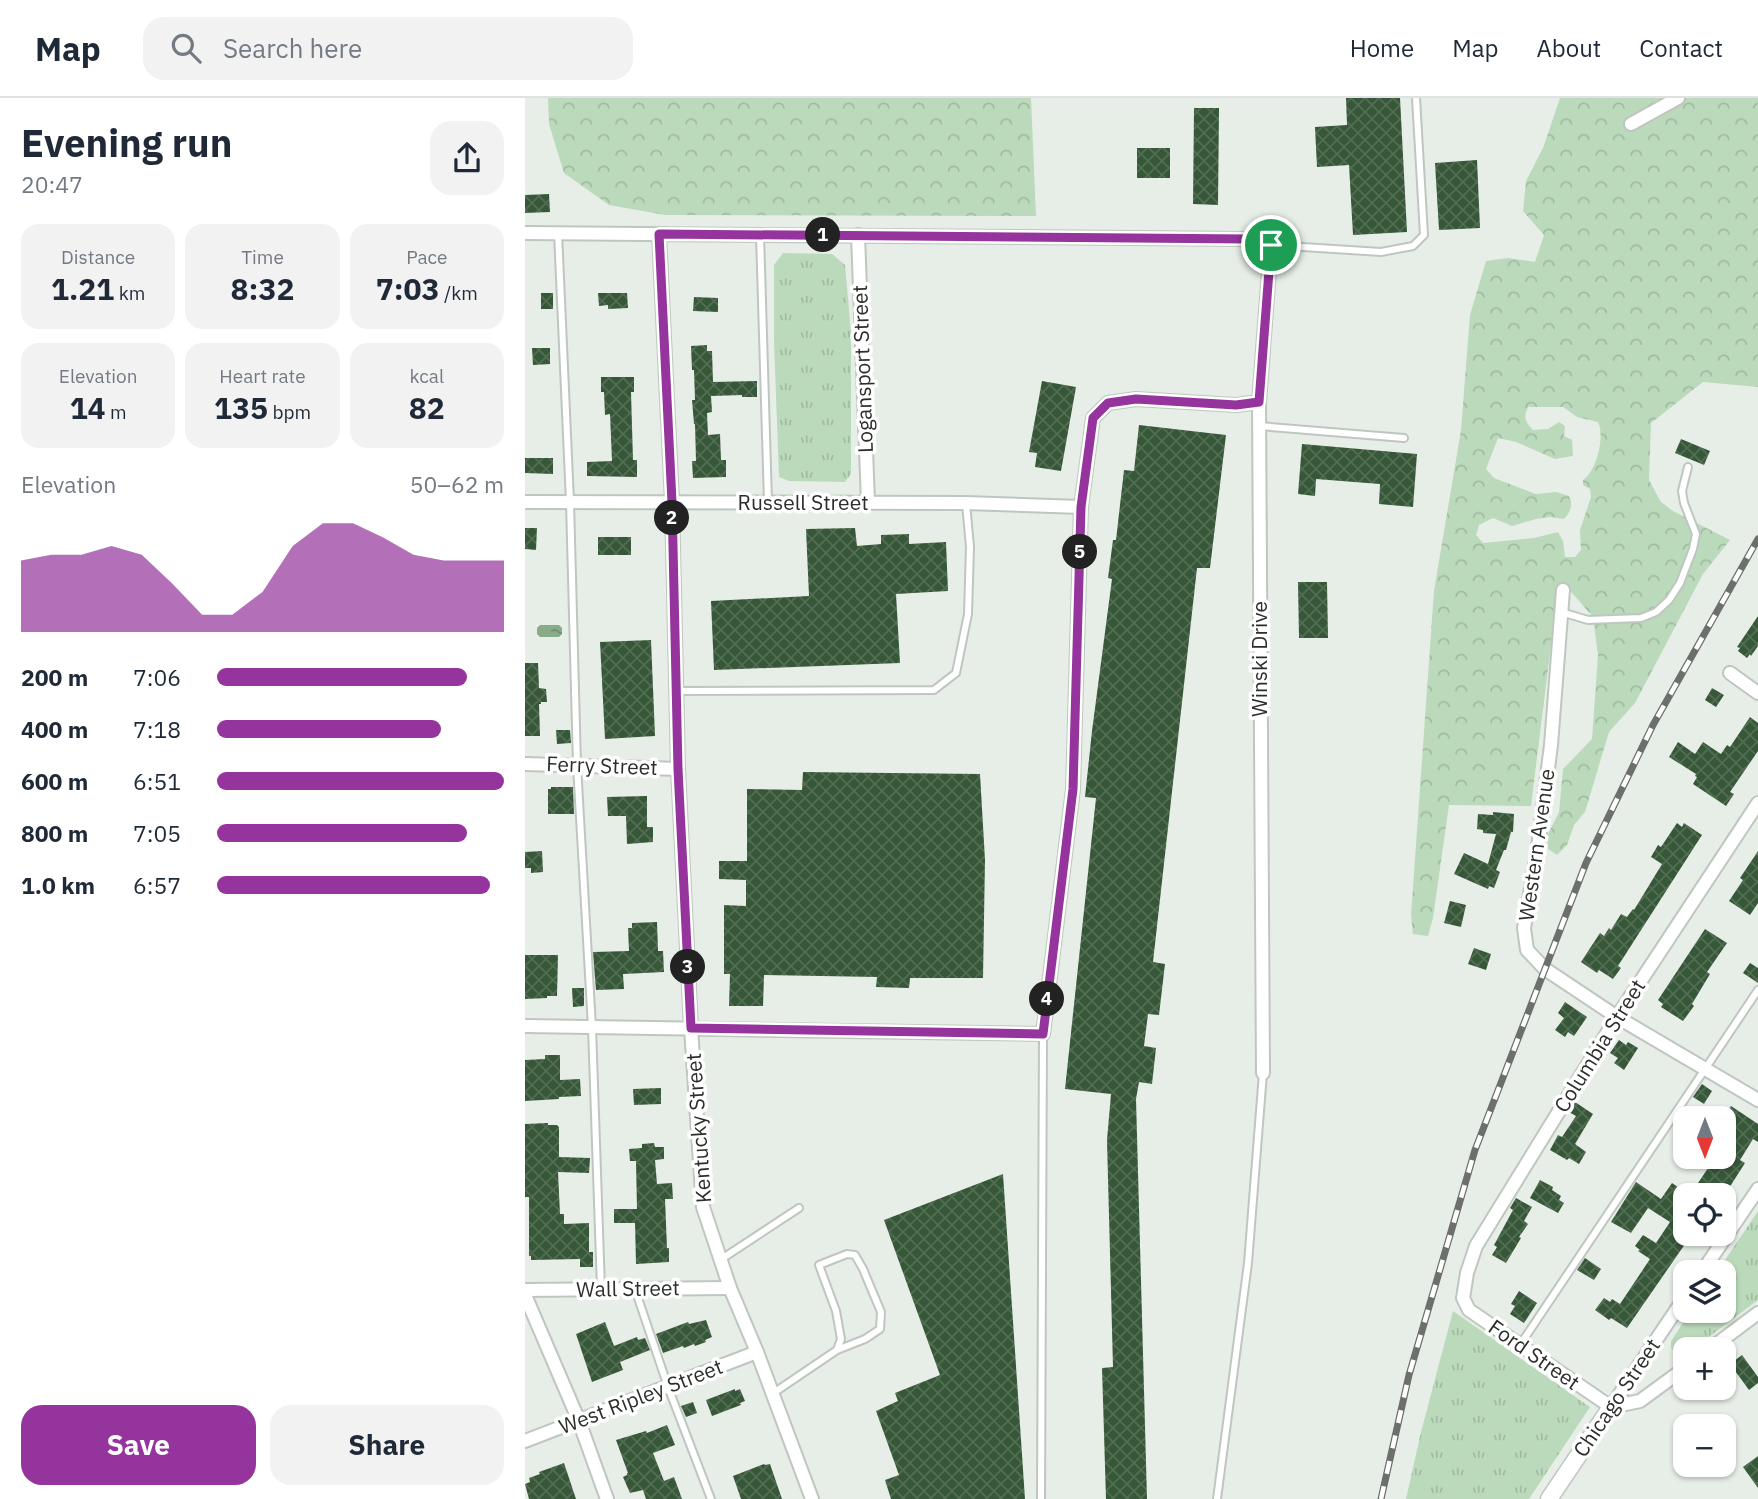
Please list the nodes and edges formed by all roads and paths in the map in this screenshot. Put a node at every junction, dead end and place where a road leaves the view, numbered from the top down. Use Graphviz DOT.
graph roads {
  1 [pos="1416,98"];
  2 [pos="1678,98"];
  3 [pos="1631,124"];
  4 [pos="525,233"];
  5 [pos="558,233"];
  6 [pos="659,234"];
  7 [pos="760,235"];
  8 [pos="859,235"];
  9 [pos="1271,245"];
  10 [pos="1259,402"];
  11 [pos="1259,426"];
  12 [pos="1404,438"];
  13 [pos="1688,467"];
  14 [pos="525,502"];
  15 [pos="570,502"];
  16 [pos="672,502"];
  17 [pos="768,503"];
  18 [pos="868,503"];
  19 [pos="965,503"];
  20 [pos="1081,507"];
  21 [pos="1563,590"];
  22 [pos="1561,612"];
  23 [pos="1730,673"];
  24 [pos="676,691"];
  25 [pos="1758,693"];
  26 [pos="525,764"];
  27 [pos="577,765"];
  28 [pos="678,769"];
  29 [pos="1758,803"];
  30 [pos="1758,990"];
  31 [pos="1618,1017"];
  32 [pos="525,1026"];
  33 [pos="592,1027"];
  34 [pos="691,1028"];
  35 [pos="1043,1034"];
  36 [pos="1705,1069"];
  37 [pos="1263,1073"];
  38 [pos="1758,1100"];
  39 [pos="1758,1189"];
  40 [pos="799,1208"];
  41 [pos="720,1260"];
  42 [pos="1710,1260"];
  43 [pos="730,1288"];
  44 [pos="601,1289"];
  45 [pos="635,1289"];
  46 [pos="525,1292"];
  47 [pos="1462,1298"];
  48 [pos="1758,1313"];
  49 [pos="1673,1315"];
  50 [pos="1726,1337"];
  51 [pos="1520,1345"];
  52 [pos="837,1350"];
  53 [pos="757,1352"];
  54 [pos="1673,1377"];
  55 [pos="668,1387"];
  56 [pos="772,1394"];
  57 [pos="1611,1408"];
  58 [pos="579,1421"];
  59 [pos="525,1441"];
  60 [pos="607,1499"];
  61 [pos="711,1499"];
  62 [pos="812,1499"];
  63 [pos="1041,1499"];
  64 [pos="1217,1499"];
  65 [pos="1549,1499"];
  1 -- 9 [label="lane"];
  2 -- 3 [label="street"];
  4 -- 5 [label="street"];
  5 -- 6 [label="street"];
  5 -- 15 [label="lane"];
  6 -- 7 [label="street"];
  6 -- 16 [label="street, Kentucky Street"];
  7 -- 8 [label="street"];
  7 -- 17 [label="lane"];
  8 -- 9 [label="street"];
  8 -- 18 [label="street, Logansport Street"];
  9 -- 10 [label="street, Winski Drive"];
  10 -- 11 [label="street, Winski Drive"];
  10 -- 20 [label="street"];
  11 -- 12 [label="lane"];
  11 -- 37 [label="street, Winski Drive"];
  13 -- 22 [label="lane"];
  14 -- 15 [label="street, Russell Street"];
  15 -- 16 [label="street, Russell Street"];
  15 -- 27 [label="lane"];
  16 -- 17 [label="street, Russell Street"];
  16 -- 24 [label="street, Kentucky Street"];
  17 -- 18 [label="street, Russell Street"];
  18 -- 19 [label="street, Russell Street"];
  19 -- 20 [label="street, Russell Street"];
  19 -- 24 [label="lane"];
  20 -- 35 [label="street"];
  21 -- 22 [label="street, Western Avenue"];
  22 -- 31 [label="street, Western Avenue"];
  23 -- 25 [label="street"];
  24 -- 28 [label="street, Kentucky Street"];
  26 -- 27 [label="street, Ferry Street"];
  27 -- 28 [label="street, Ferry Street"];
  27 -- 33 [label="lane"];
  28 -- 34 [label="street, Kentucky Street"];
  29 -- 31 [label="street, Columbia Street"];
  30 -- 36 [label="lane"];
  31 -- 36 [label="street, Western Avenue"];
  31 -- 47 [label="street, Columbia Street"];
  32 -- 33 [label="street"];
  33 -- 34 [label="street"];
  33 -- 44 [label="lane"];
  34 -- 35 [label="street"];
  34 -- 41 [label="street, Kentucky Street"];
  35 -- 63 [label="lane"];
  36 -- 38 [label="street, Western Avenue"];
  36 -- 51 [label="lane"];
  37 -- 64 [label="lane"];
  39 -- 42 [label="street"];
  40 -- 41 [label="lane"];
  41 -- 43 [label="street, Kentucky Street"];
  43 -- 45 [label="street, Wall Street"];
  43 -- 53 [label="street, Kentucky Street"];
  44 -- 45 [label="street, Wall Street"];
  44 -- 46 [label="street, Wall Street"];
  45 -- 55 [label="lane"];
  46 -- 58 [label="street"];
  47 -- 51 [label="street, Ford Street"];
  48 -- 50 [label="street"];
  49 -- 57 [label="street, Chicago Street"];
  51 -- 57 [label="street, Ford Street"];
  52 -- 52 [label="lane"];
  52 -- 56 [label="lane"];
  53 -- 55 [label="street, West Ripley Street"];
  53 -- 56 [label="street, Kentucky Street"];
  54 -- 57 [label="street"];
  55 -- 58 [label="street, West Ripley Street"];
  55 -- 61 [label="lane"];
  56 -- 62 [label="street, Kentucky Street"];
  57 -- 65 [label="street, Chicago Street"];
  58 -- 59 [label="street, West Ripley Street"];
  58 -- 60 [label="street"];
}
